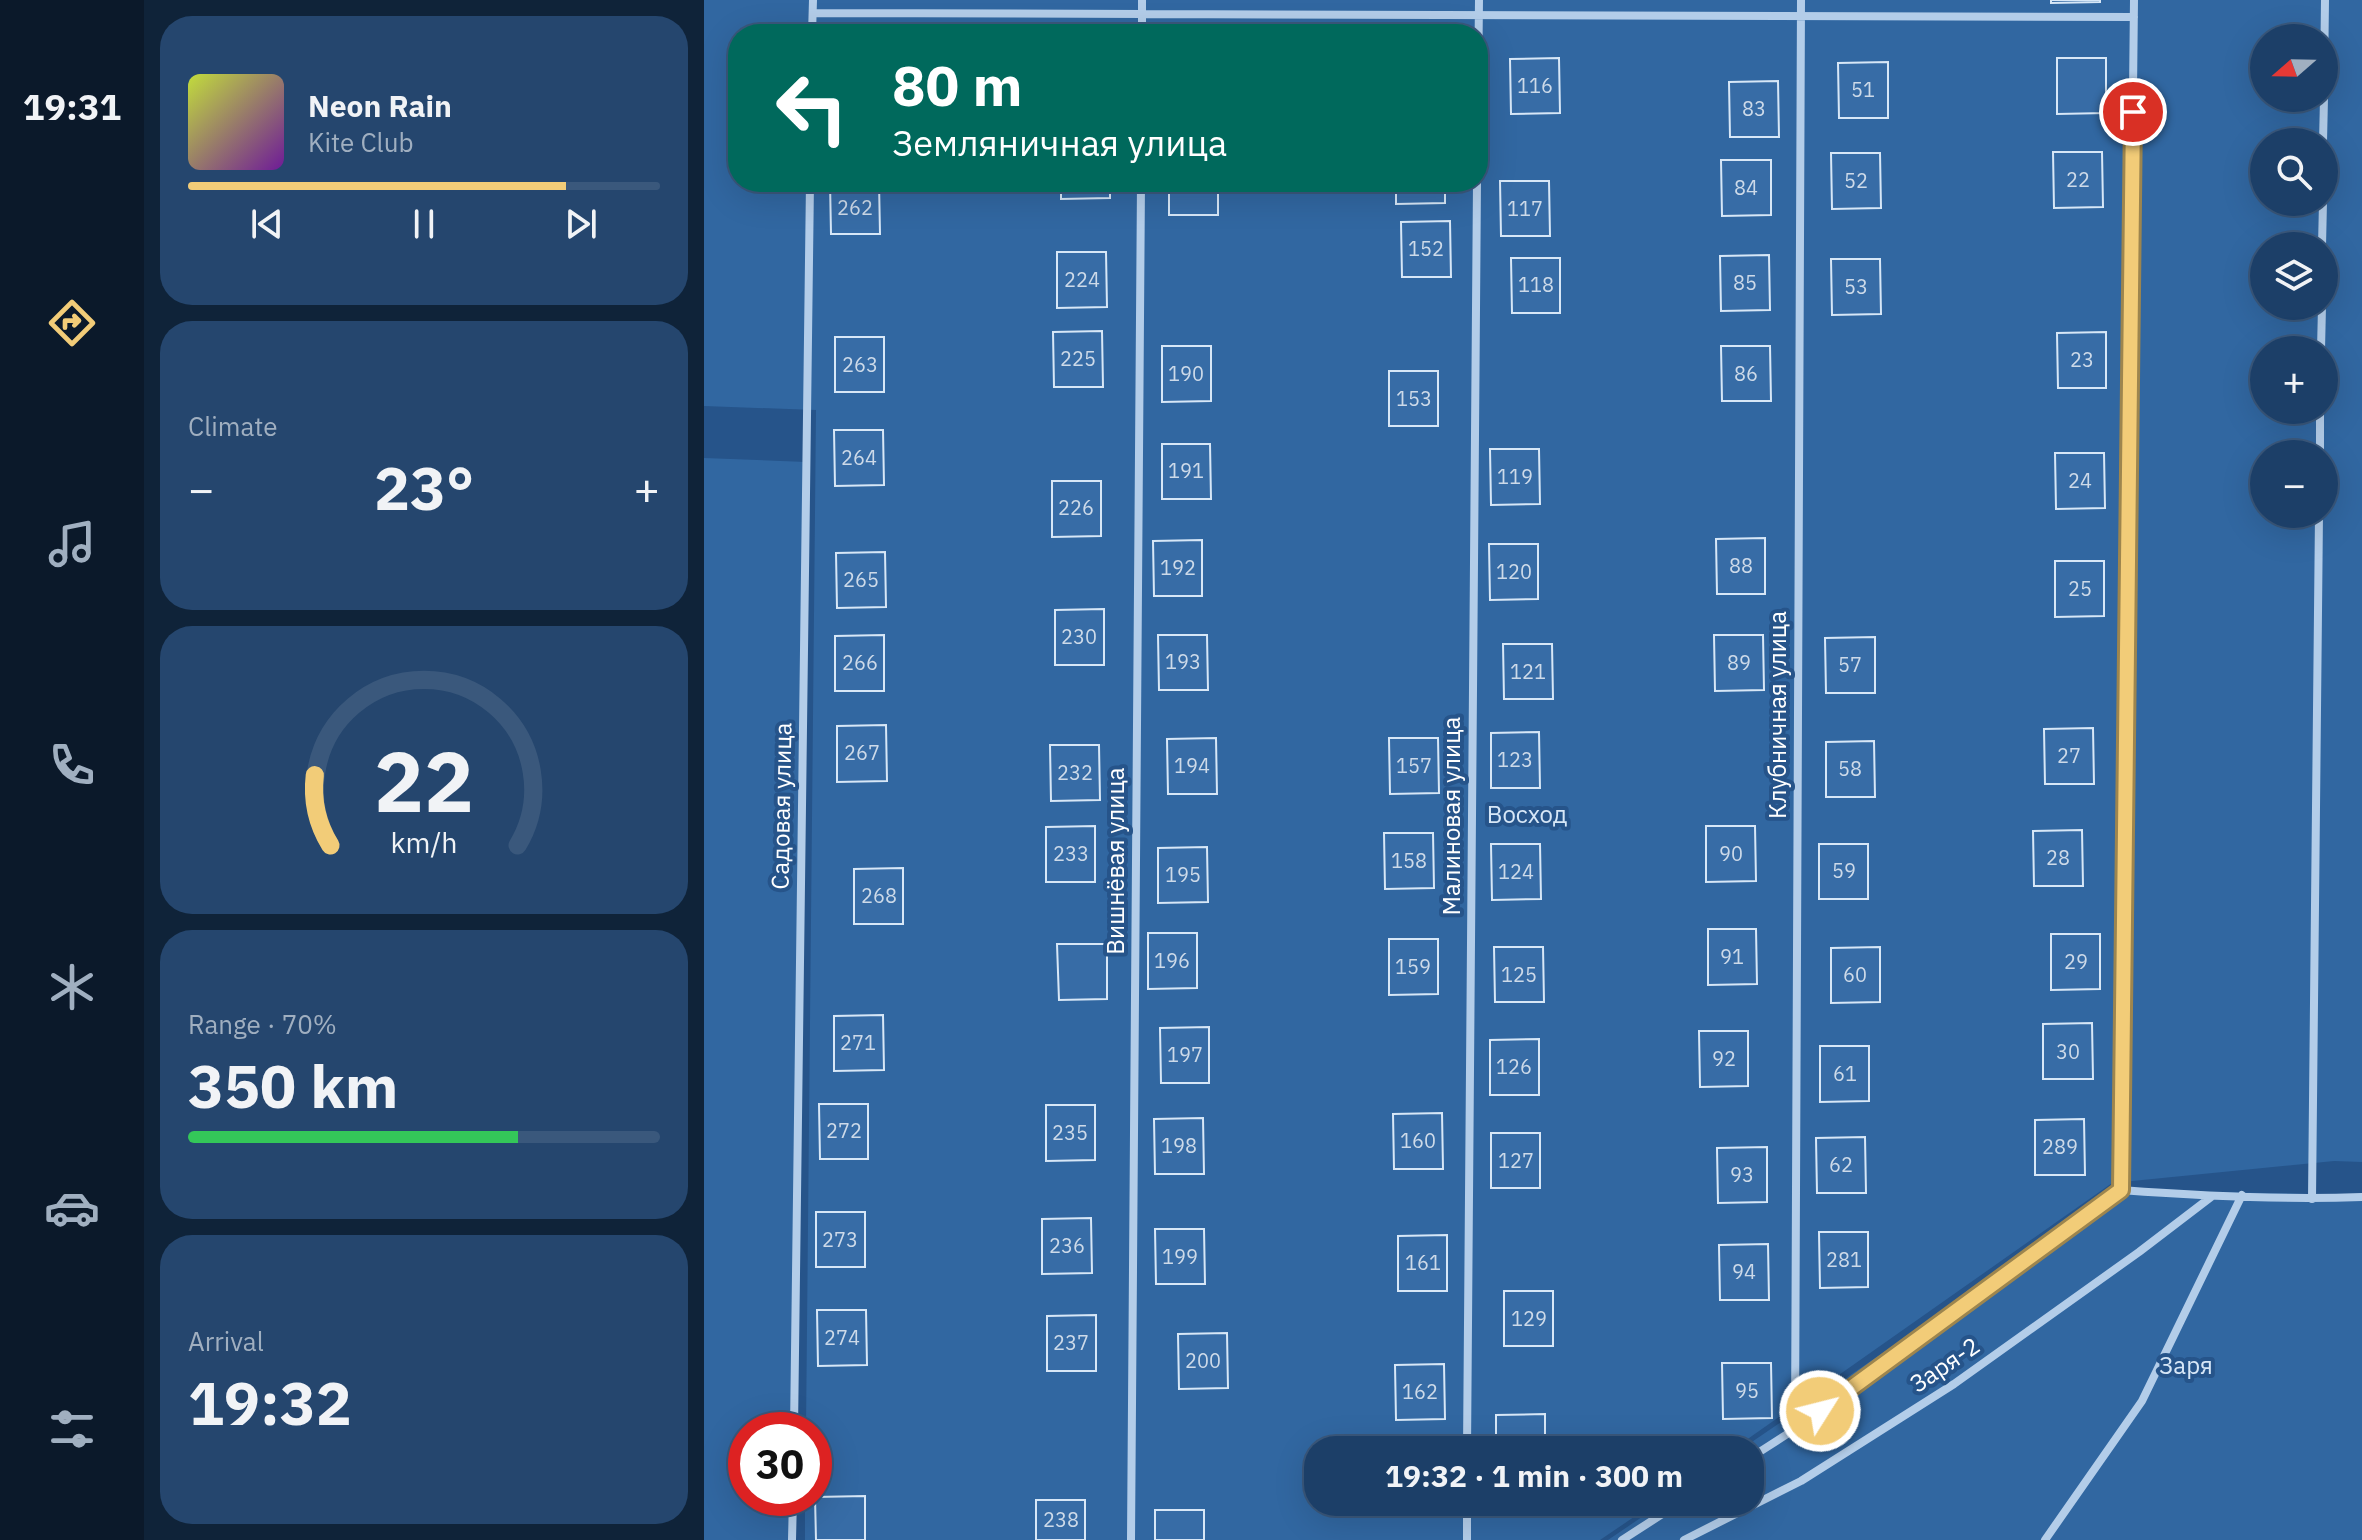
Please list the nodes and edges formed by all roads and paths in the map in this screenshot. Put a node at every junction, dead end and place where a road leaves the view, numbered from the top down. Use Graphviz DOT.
graph roads {
  1 [pos="813,0"];
  2 [pos="1142,0"];
  3 [pos="1479,0"];
  4 [pos="1801,0"];
  5 [pos="2134,0"];
  6 [pos="2325,0"];
  7 [pos="813,13"];
  8 [pos="1142,14"];
  9 [pos="1479,15"];
  10 [pos="1800,16"];
  11 [pos="2134,17"];
  12 [pos="812,24"];
  13 [pos="1142,24"];
  14 [pos="1479,24"];
  15 [pos="2325,24"];
  16 [pos="810,192"];
  17 [pos="1141,192"];
  18 [pos="1477,192"];
  19 [pos="2319,528"];
  20 [pos="2121,1190"];
  21 [pos="2242,1195"];
  22 [pos="2212,1196"];
  23 [pos="2362,1197"];
  24 [pos="2312,1199"];
  25 [pos="794,1412"];
  26 [pos="1795,1429"];
  27 [pos="1467,1436"];
  28 [pos="1764,1449"];
  29 [pos="793,1516"];
  30 [pos="1467,1516"];
  31 [pos="1659,1516"];
  32 [pos="792,1540"];
  33 [pos="1131,1540"];
  34 [pos="1467,1540"];
  35 [pos="1622,1540"];
  36 [pos="1684,1540"];
  37 [pos="2045,1540"];
  1 -- 7 [label="street"];
  2 -- 8 [label="street"];
  3 -- 9 [label="street"];
  4 -- 10 [label="street, Клубничная улица"];
  5 -- 11 [label="street"];
  6 -- 15 [label="street"];
  7 -- 8 [label="street"];
  7 -- 12 [label="street"];
  8 -- 9 [label="street"];
  8 -- 13 [label="street"];
  9 -- 10 [label="street"];
  9 -- 14 [label="street"];
  10 -- 11 [label="street"];
  10 -- 26 [label="street, Клубничная улица"];
  11 -- 20 [label="street"];
  16 -- 25 [label="street, Садовая улица"];
  17 -- 33 [label="street, Вишнёвая улица"];
  18 -- 27 [label="street, Малиновая улица"];
  19 -- 24 [label="street"];
  20 -- 22 [label="street"];
  20 -- 26 [label="street"];
  21 -- 22 [label="street"];
  21 -- 24 [label="street"];
  21 -- 37 [label="street"];
  22 -- 36 [label="street, Заря-2"];
  23 -- 24 [label="street"];
  26 -- 28 [label="street"];
  29 -- 32 [label="street"];
  30 -- 34 [label="street"];
  31 -- 35 [label="street"];
}
